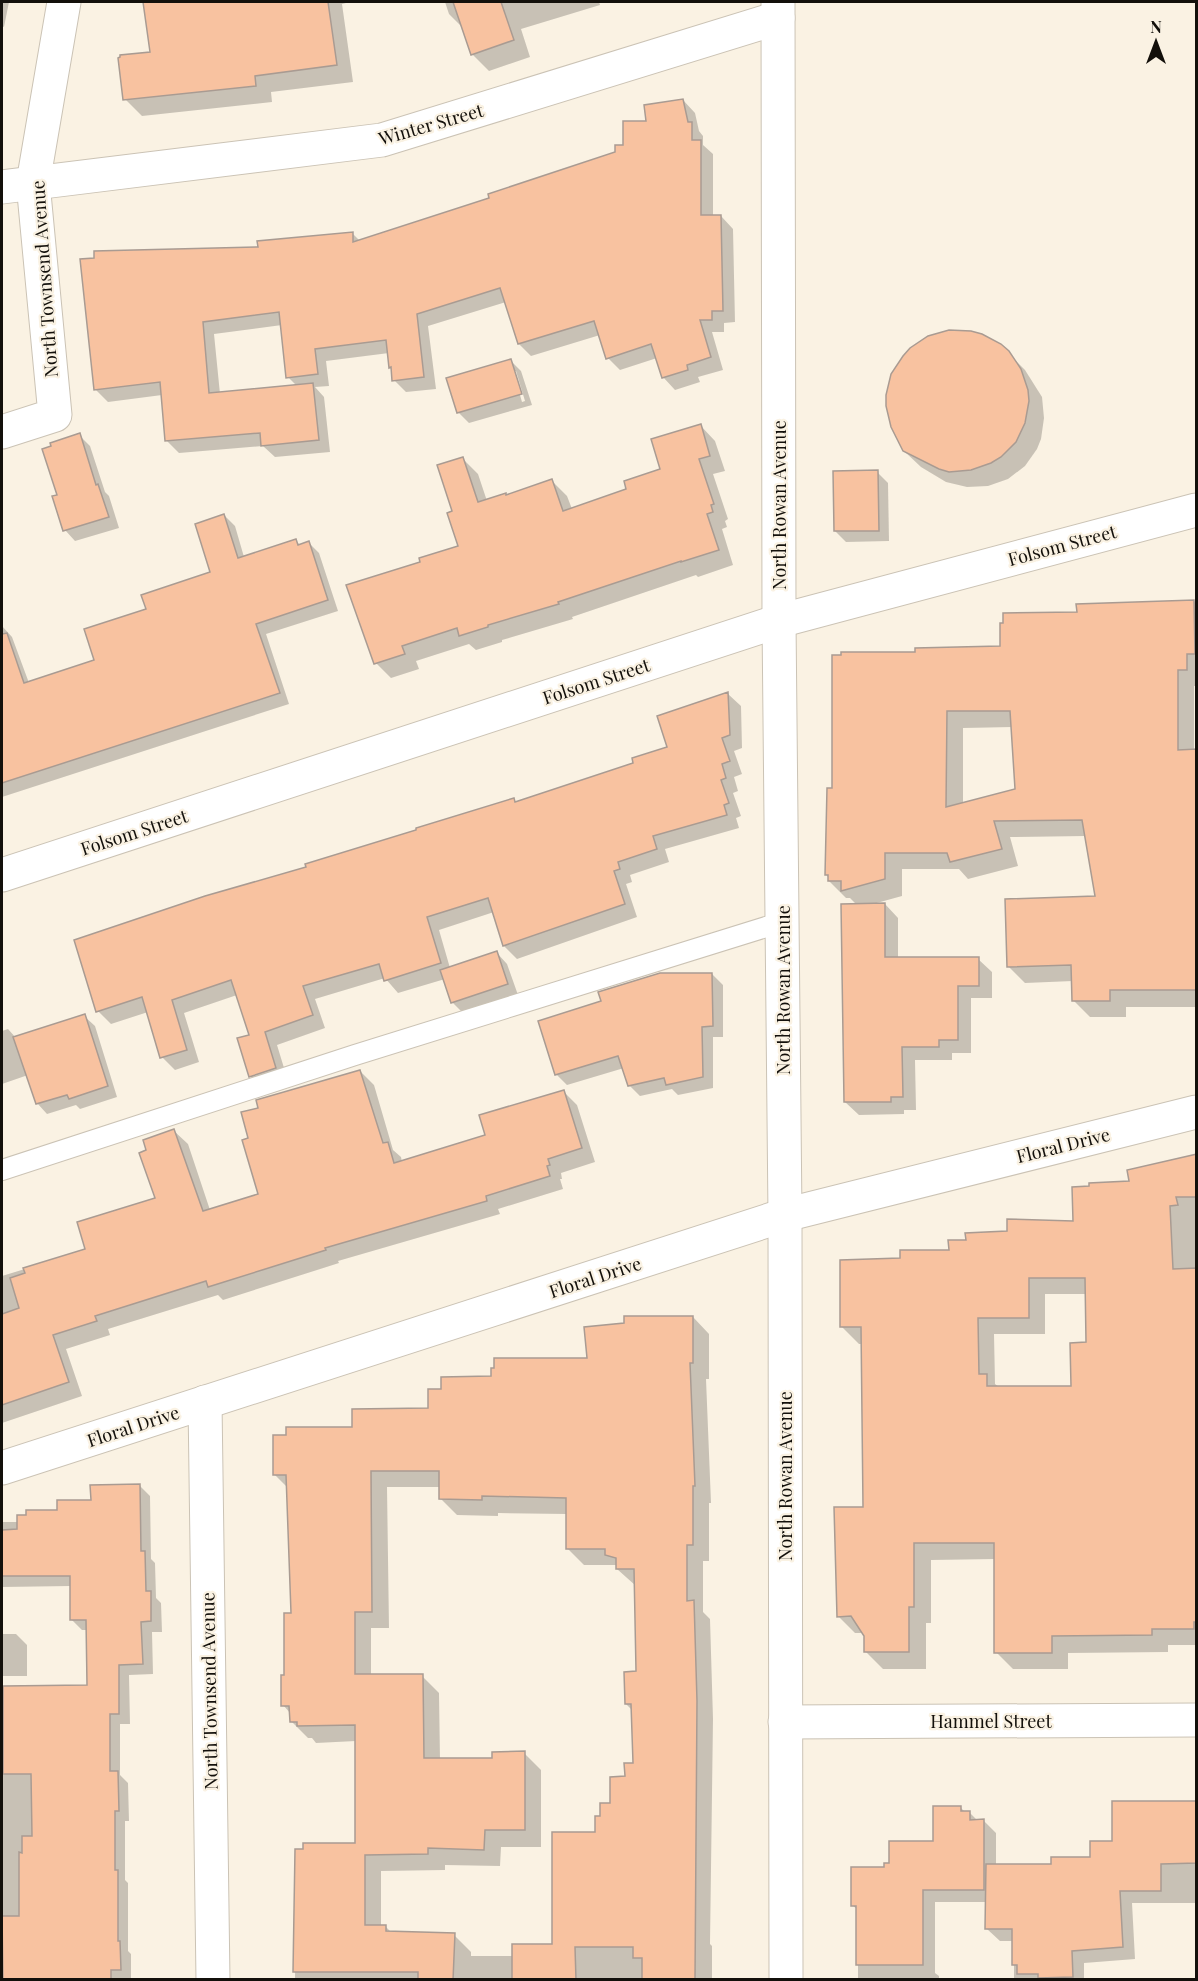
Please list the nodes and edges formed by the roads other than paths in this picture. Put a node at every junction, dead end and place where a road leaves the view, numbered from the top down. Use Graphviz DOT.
graph roads {
  1 [pos="64,2"];
  2 [pos="778,10"];
  3 [pos="17,185"];
  4 [pos="2,432"];
  5 [pos="1197,510"];
  6 [pos="779,621"];
  7 [pos="2,875"];
  8 [pos="782,922"];
  9 [pos="1197,1112"];
  10 [pos="2,1170"];
  11 [pos="785,1215"];
  12 [pos="205,1402"];
  13 [pos="2,1468"];
  14 [pos="1197,1719"];
  15 [pos="785,1722"];
  16 [pos="213,1980"];
  17 [pos="786,1980"];
  1 -- 3 [label="street, North Townsend Avenue"];
  2 -- 3 [label="street, Winter Street"];
  2 -- 6 [label="street, North Rowan Avenue"];
  3 -- 4 [label="street, North Townsend Avenue"];
  5 -- 6 [label="street, Folsom Street"];
  6 -- 7 [label="street, Folsom Street"];
  6 -- 8 [label="street, North Rowan Avenue"];
  8 -- 10 [label="lane"];
  8 -- 11 [label="street, North Rowan Avenue"];
  9 -- 11 [label="street, Floral Drive"];
  11 -- 12 [label="street, Floral Drive"];
  11 -- 15 [label="street, North Rowan Avenue"];
  12 -- 13 [label="street, Floral Drive"];
  12 -- 16 [label="street, North Townsend Avenue"];
  14 -- 15 [label="street, Hammel Street"];
  15 -- 17 [label="street, North Rowan Avenue"];
}
